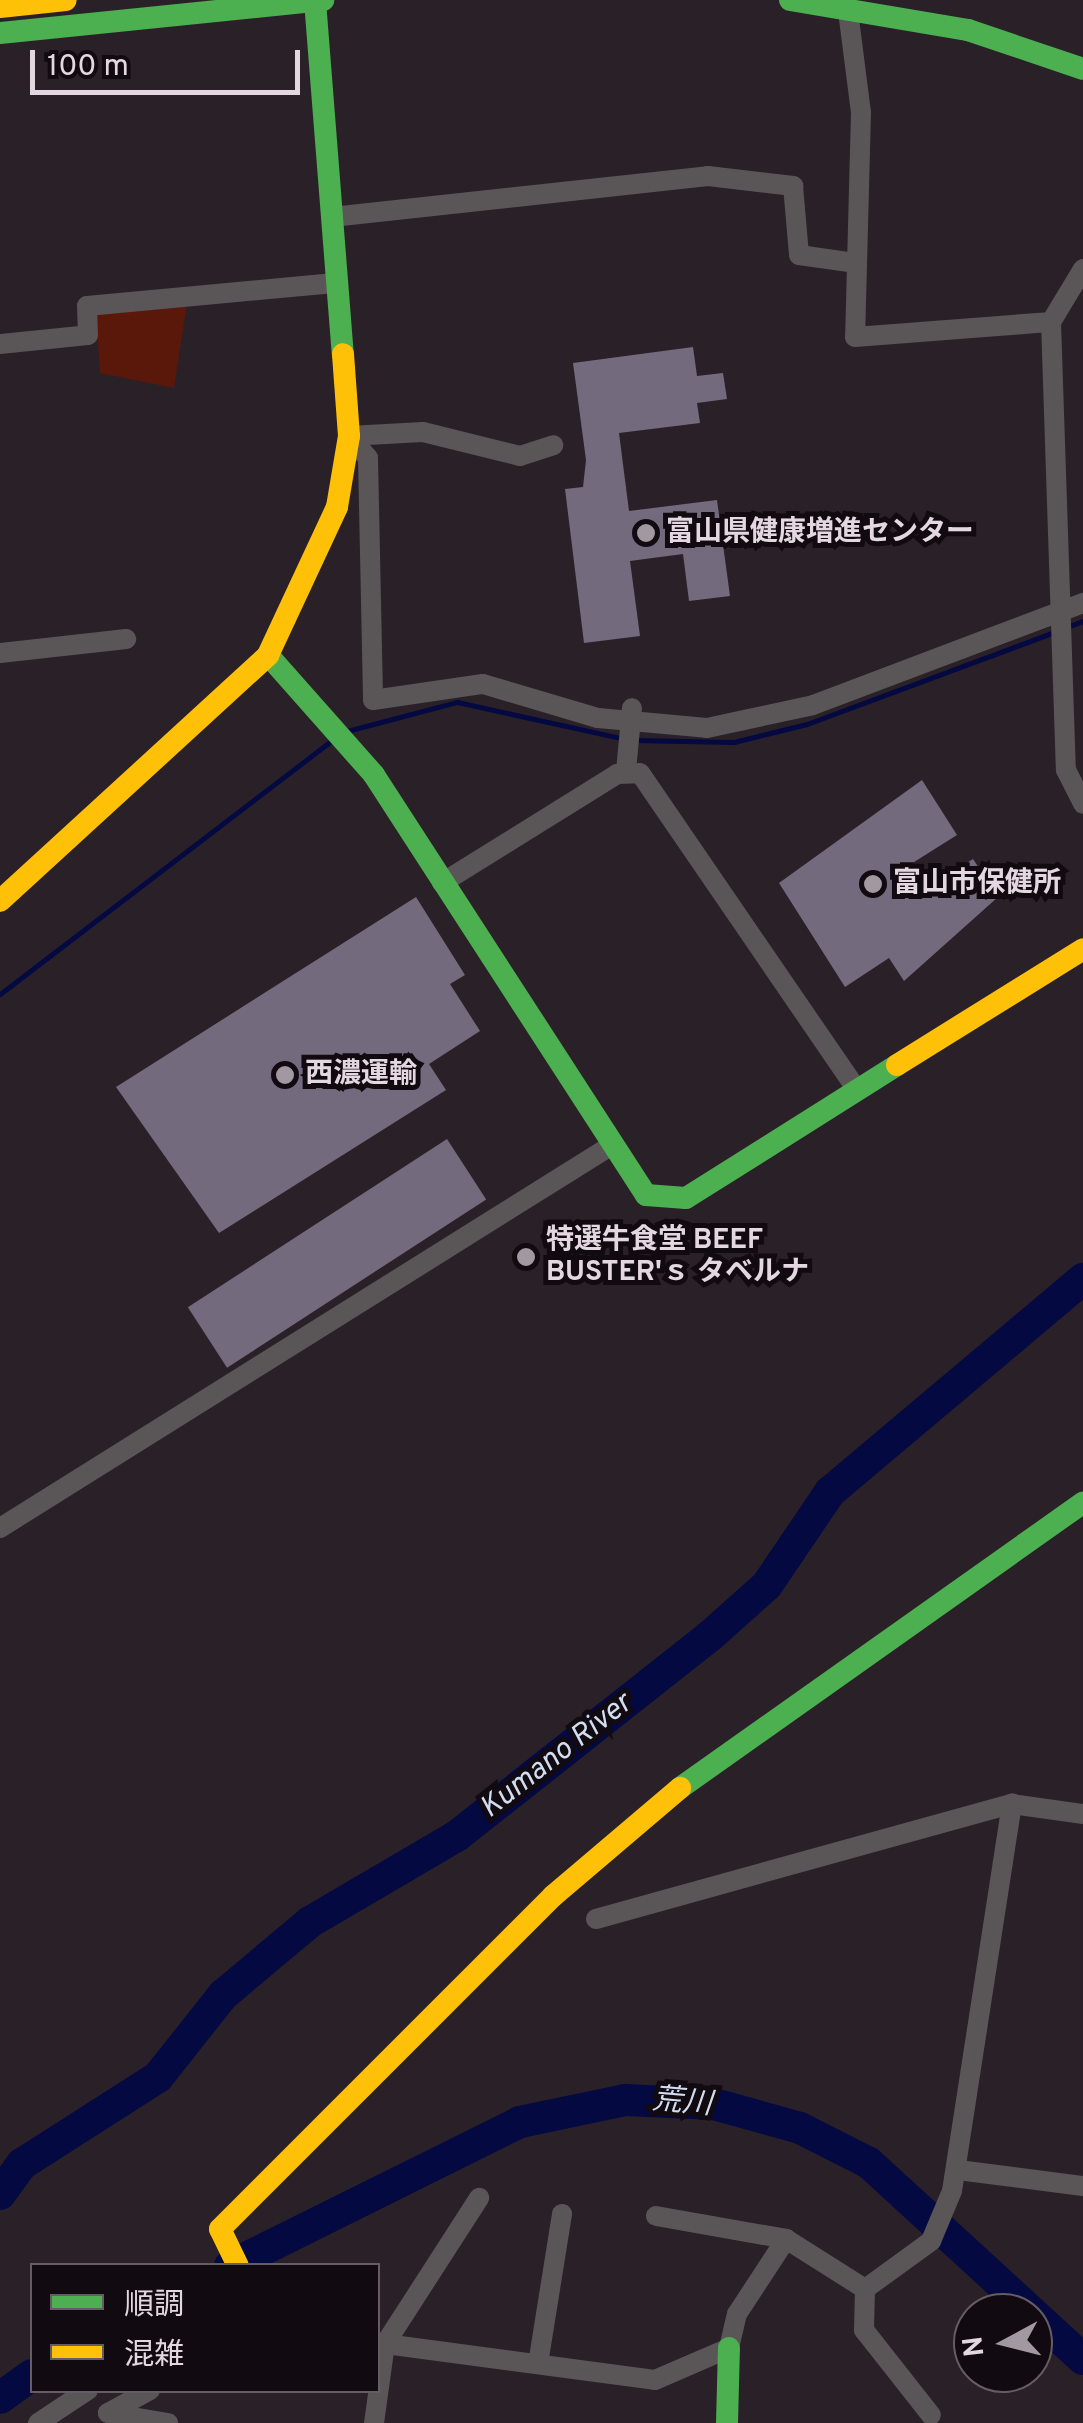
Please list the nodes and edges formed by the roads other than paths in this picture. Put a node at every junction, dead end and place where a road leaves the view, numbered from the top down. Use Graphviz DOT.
graph roads {
  1 [pos="66,0"];
  2 [pos="315,0"];
  3 [pos="323,0"];
  4 [pos="790,0"];
  5 [pos="0,7"];
  6 [pos="919,10"];
  7 [pos="848,11"];
  8 [pos="0,34"];
  9 [pos="1083,69"];
  10 [pos="332,216"];
  11 [pos="856,263"];
  12 [pos="1083,269"];
  13 [pos="337,283"];
  14 [pos="1050,322"];
  15 [pos="0,344"];
  16 [pos="349,436"];
  17 [pos="554,446"];
  18 [pos="1083,604"];
  19 [pos="1062,611"];
  20 [pos="126,639"];
  21 [pos="0,654"];
  22 [pos="268,656"];
  23 [pos="1075,704"];
  24 [pos="632,715"];
  25 [pos="626,771"];
  26 [pos="1083,804"];
  27 [pos="442,883"];
  28 [pos="0,902"];
  29 [pos="1083,949"];
  30 [pos="856,1090"];
  31 [pos="612,1145"];
  32 [pos="1083,1503"];
  33 [pos="0,1528"];
  34 [pos="1012,1804"];
  35 [pos="1083,1814"];
  36 [pos="596,1919"];
  37 [pos="958,2170"];
  38 [pos="1083,2186"];
  39 [pos="479,2198"];
  40 [pos="562,2214"];
  41 [pos="656,2216"];
  42 [pos="786,2239"];
  43 [pos="237,2263"];
  44 [pos="865,2289"];
  45 [pos="381,2344"];
  46 [pos="728,2348"];
  47 [pos="538,2364"];
  48 [pos="83,2393"];
  49 [pos="106,2393"];
  50 [pos="145,2393"];
  51 [pos="377,2393"];
  52 [pos="931,2414"];
  53 [pos="107,2418"];
  54 [pos="38,2423"];
  55 [pos="168,2423"];
  56 [pos="374,2423"];
  57 [pos="728,2423"];
  1 -- 5 [label="main road"];
  2 -- 3 [label="main road"];
  2 -- 8 [label="main road"];
  2 -- 10 [label="main road"];
  4 -- 7 [label="main road"];
  6 -- 7 [label="main road"];
  6 -- 9 [label="main road"];
  7 -- 11 [label="street"];
  10 -- 11 [label="street"];
  10 -- 13 [label="main road"];
  11 -- 14 [label="street"];
  12 -- 14 [label="street"];
  13 -- 15 [label="street"];
  13 -- 16 [label="main road"];
  14 -- 19 [label="street"];
  16 -- 17 [label="street"];
  16 -- 22 [label="main road"];
  16 -- 24 [label="street"];
  18 -- 19 [label="street"];
  19 -- 23 [label="street"];
  19 -- 24 [label="street"];
  20 -- 21 [label="street"];
  22 -- 27 [label="main road"];
  22 -- 28 [label="main road"];
  23 -- 26 [label="street"];
  24 -- 25 [label="street"];
  25 -- 27 [label="street"];
  25 -- 30 [label="street"];
  27 -- 31 [label="main road"];
  29 -- 30 [label="main road"];
  30 -- 31 [label="main road"];
  31 -- 33 [label="street"];
  32 -- 43 [label="main road"];
  34 -- 35 [label="street"];
  34 -- 36 [label="street"];
  34 -- 37 [label="street"];
  37 -- 38 [label="street"];
  37 -- 44 [label="street"];
  39 -- 45 [label="street"];
  40 -- 47 [label="street"];
  41 -- 42 [label="street"];
  42 -- 44 [label="street"];
  42 -- 46 [label="street"];
  44 -- 52 [label="street"];
  45 -- 47 [label="street"];
  46 -- 47 [label="street"];
  46 -- 57 [label="main road"];
  48 -- 54 [label="street"];
  49 -- 53 [label="street"];
  50 -- 53 [label="street"];
  51 -- 56 [label="street"];
  53 -- 55 [label="street"];
}
